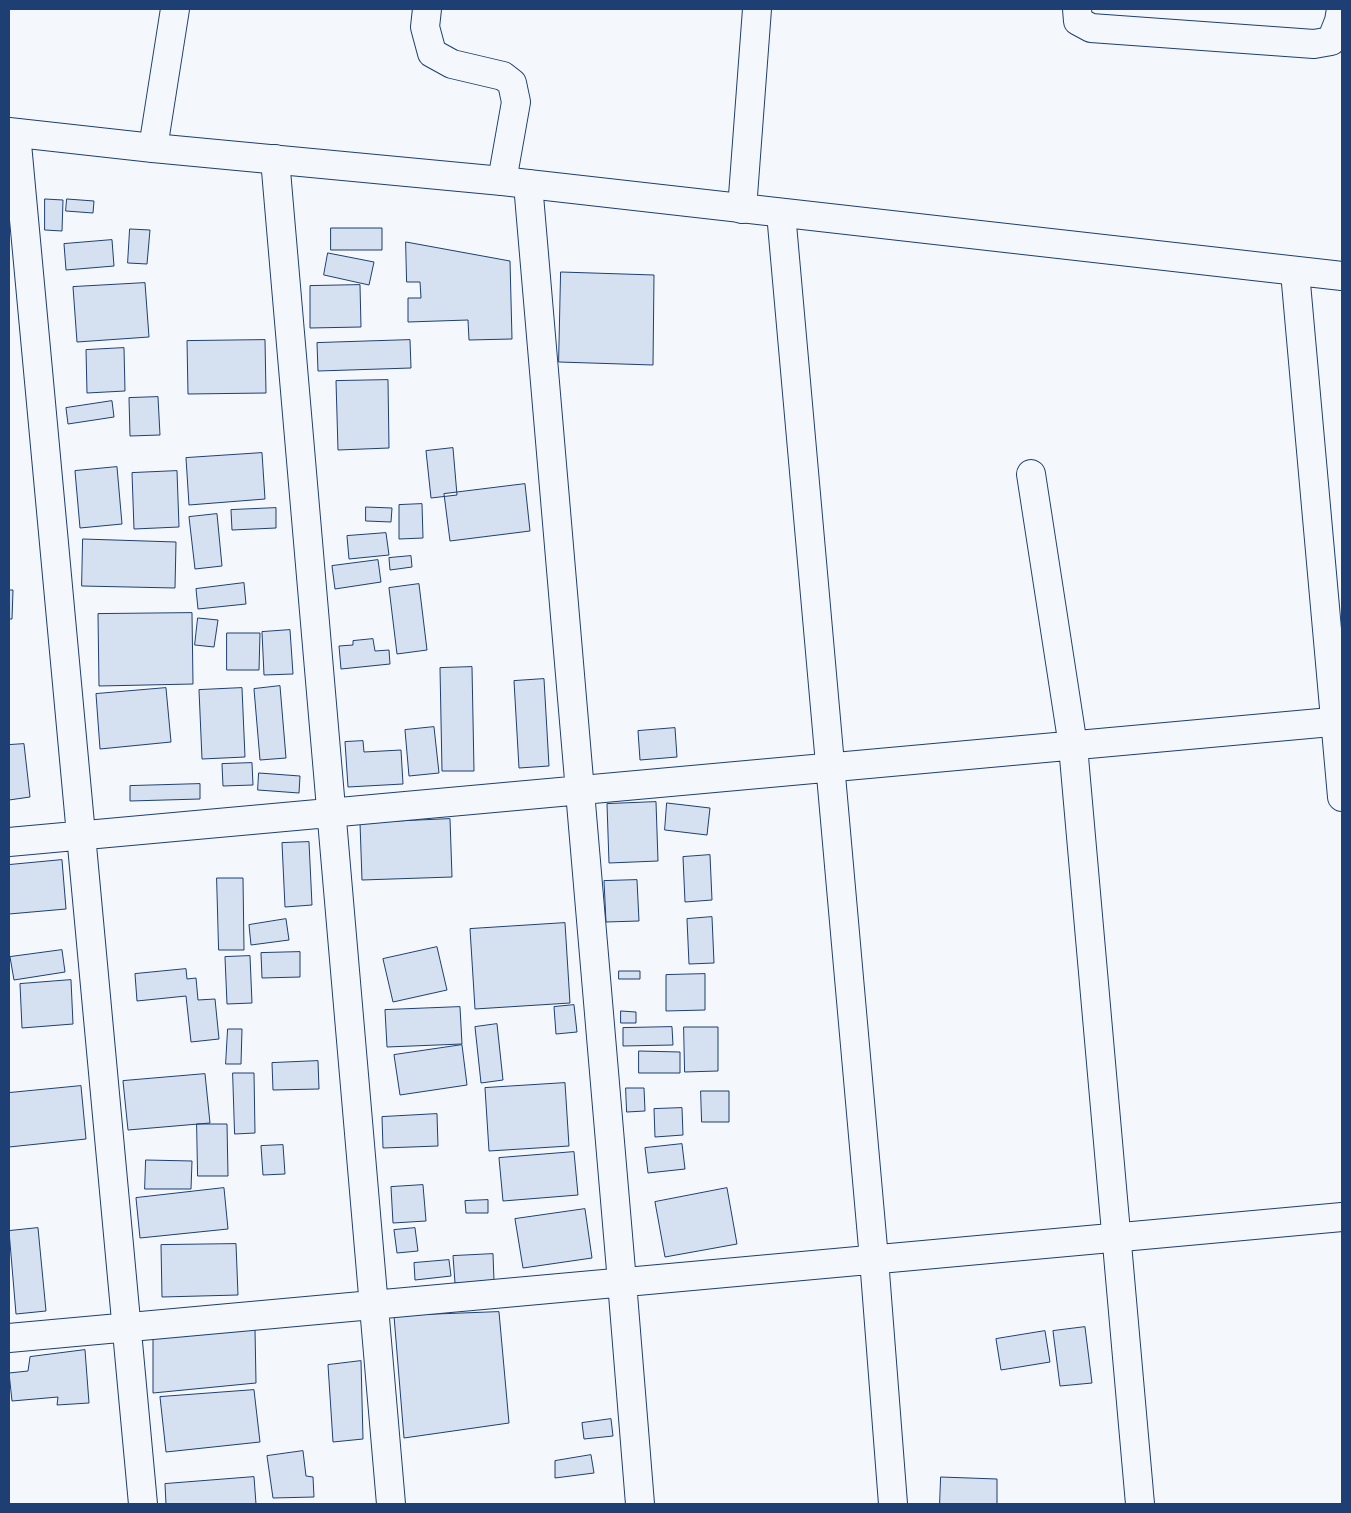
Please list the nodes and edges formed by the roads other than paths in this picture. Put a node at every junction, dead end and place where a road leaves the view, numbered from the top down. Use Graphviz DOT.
graph roads {
  1 [pos="175,9"];
  2 [pos="428,9"];
  3 [pos="757,9"];
  4 [pos="1077,9"];
  5 [pos="1341,9"];
  6 [pos="12,133"];
  7 [pos="153,148"];
  8 [pos="275,159"];
  9 [pos="515,182"];
  10 [pos="742,209"];
  11 [pos="781,213"];
  12 [pos="1294,272"];
  13 [pos="1342,276"];
  14 [pos="1031,474"];
  15 [pos="1339,721"];
  16 [pos="1073,746"];
  17 [pos="830,768"];
  18 [pos="579,790"];
  19 [pos="1342,797"];
  20 [pos="332,812"];
  21 [pos="80,836"];
  22 [pos="9,842"];
  23 [pos="1342,1216"];
  24 [pos="1117,1237"];
  25 [pos="874,1259"];
  26 [pos="622,1282"];
  27 [pos="374,1304"];
  28 [pos="126,1327"];
  29 [pos="9,1338"];
  30 [pos="143,1504"];
  31 [pos="392,1504"];
  32 [pos="640,1504"];
  33 [pos="893,1504"];
  34 [pos="1140,1504"];
  1 -- 7 [label="street"];
  2 -- 9 [label="street"];
  3 -- 10 [label="street"];
  4 -- 5 [label="street"];
  6 -- 7 [label="street"];
  6 -- 21 [label="street"];
  7 -- 8 [label="street"];
  8 -- 9 [label="street"];
  8 -- 20 [label="street"];
  9 -- 10 [label="street"];
  9 -- 18 [label="street"];
  10 -- 11 [label="street"];
  11 -- 12 [label="street"];
  11 -- 17 [label="street"];
  12 -- 13 [label="street"];
  12 -- 15 [label="street"];
  14 -- 16 [label="street"];
  15 -- 16 [label="street"];
  15 -- 19 [label="street"];
  16 -- 17 [label="street"];
  16 -- 24 [label="street"];
  17 -- 18 [label="street"];
  17 -- 25 [label="street"];
  18 -- 20 [label="street"];
  18 -- 26 [label="street"];
  20 -- 21 [label="street"];
  20 -- 27 [label="street"];
  21 -- 22 [label="street"];
  21 -- 28 [label="street"];
  23 -- 24 [label="street"];
  24 -- 25 [label="street"];
  24 -- 34 [label="street"];
  25 -- 26 [label="street"];
  25 -- 33 [label="street"];
  26 -- 27 [label="street"];
  26 -- 32 [label="street"];
  27 -- 28 [label="street"];
  27 -- 31 [label="street"];
  28 -- 29 [label="street"];
  28 -- 30 [label="street"];
}
